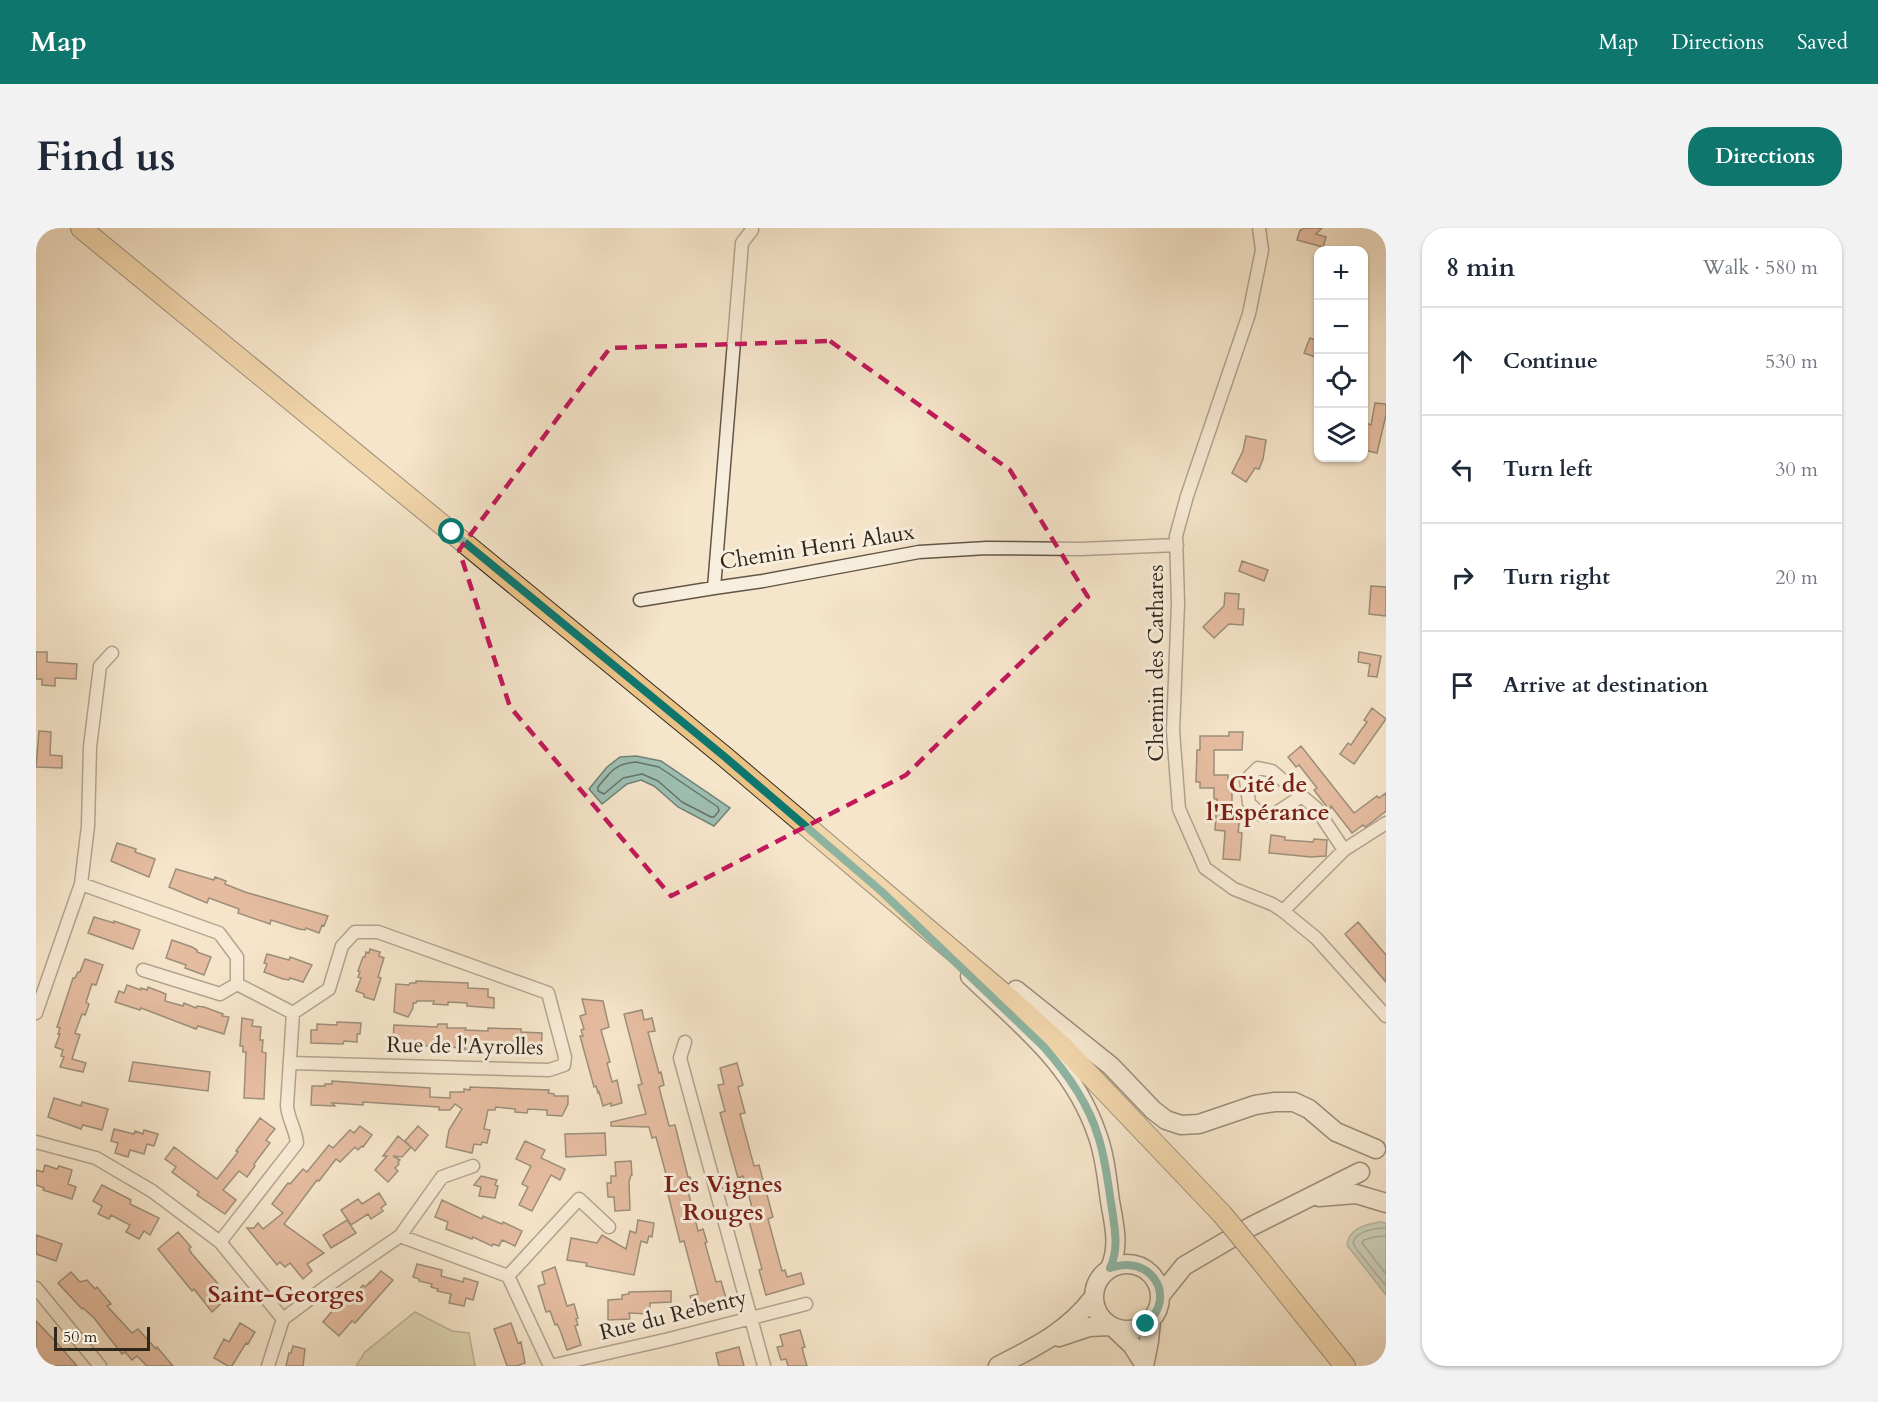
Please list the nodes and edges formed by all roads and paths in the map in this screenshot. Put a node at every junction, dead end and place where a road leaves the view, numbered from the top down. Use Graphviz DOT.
graph roads {
  1 [pos="81,228"];
  2 [pos="1258,228"];
  3 [pos="752,230"];
  4 [pos="1177,545"];
  5 [pos="714,588"];
  6 [pos="640,600"];
  7 [pos="112,653"];
  8 [pos="725,757"];
  9 [pos="1302,796"];
  10 [pos="1386,823"];
  11 [pos="1344,850"];
  12 [pos="81,884"];
  13 [pos="881,891"];
  14 [pos="1283,910"];
  15 [pos="143,970"];
  16 [pos="237,984"];
  17 [pos="1016,990"];
  18 [pos="1384,1007"];
  19 [pos="36,1012"];
  20 [pos="293,1013"];
  21 [pos="685,1042"];
  22 [pos="291,1063"];
  23 [pos="36,1142"];
  24 [pos="1381,1148"];
  25 [pos="472,1166"];
  26 [pos="1360,1172"];
  27 [pos="1308,1198"];
  28 [pos="1378,1200"];
  29 [pos="1222,1214"];
  30 [pos="609,1227"];
  31 [pos="400,1236"];
  32 [pos="220,1242"];
  33 [pos="1184,1266"];
  34 [pos="1110,1268"];
  35 [pos="1145,1270"];
  36 [pos="508,1276"];
  37 [pos="36,1288"];
  38 [pos="1160,1296"];
  39 [pos="1093,1298"];
  40 [pos="806,1304"];
  41 [pos="751,1318"];
  42 [pos="283,1319"];
  43 [pos="1151,1320"];
  44 [pos="1112,1327"];
  45 [pos="1046,1341"];
  46 [pos="1144,1365"];
  47 [pos="100,1366"];
  48 [pos="268,1366"];
  49 [pos="550,1366"];
  50 [pos="764,1366"];
  51 [pos="998,1366"];
  52 [pos="1345,1366"];
  1 -- 8 [label="main road"];
  2 -- 4 [label="street, Chemin des Cathares"];
  3 -- 5 [label="street, Chemin Henri Alaux"];
  4 -- 5 [label="street, Chemin Henri Alaux"];
  4 -- 14 [label="street, Chemin des Cathares"];
  5 -- 6 [label="street"];
  7 -- 12 [label="street"];
  8 -- 13 [label="main road"];
  8 -- 17 [label="main road"];
  9 -- 9 [label="street"];
  9 -- 11 [label="street"];
  10 -- 11 [label="street"];
  11 -- 14 [label="street"];
  12 -- 16 [label="street"];
  12 -- 19 [label="street"];
  13 -- 29 [label="main road"];
  13 -- 34 [label="main road"];
  14 -- 18 [label="street, Chemin des Cathares"];
  15 -- 16 [label="street"];
  16 -- 20 [label="street"];
  17 -- 24 [label="main road"];
  17 -- 29 [label="main road"];
  20 -- 22 [label="street"];
  20 -- 22 [label="street, Rue de l'Ayrolles"];
  21 -- 41 [label="street"];
  22 -- 32 [label="street"];
  23 -- 32 [label="street"];
  24 -- 26 [label="main road"];
  25 -- 31 [label="street"];
  26 -- 27 [label="main road"];
  26 -- 28 [label="main road"];
  27 -- 28 [label="main road"];
  27 -- 33 [label="main road"];
  29 -- 52 [label="main road, bridge"];
  30 -- 36 [label="street"];
  31 -- 36 [label="street"];
  31 -- 42 [label="street"];
  32 -- 42 [label="street"];
  33 -- 35 [label="main road"];
  33 -- 38 [label="main road"];
  34 -- 35 [label="main road"];
  34 -- 39 [label="main road"];
  35 -- 38 [label="main road"];
  36 -- 49 [label="street"];
  37 -- 47 [label="street"];
  38 -- 43 [label="main road"];
  39 -- 44 [label="main road"];
  39 -- 45 [label="main road"];
  40 -- 41 [label="street, Rue du Rebenty"];
  41 -- 49 [label="street, Rue du Rebenty"];
  41 -- 50 [label="street"];
  42 -- 48 [label="street"];
  43 -- 44 [label="main road"];
  43 -- 46 [label="main road"];
  44 -- 45 [label="main road"];
  44 -- 46 [label="main road"];
  45 -- 51 [label="main road"];
}
